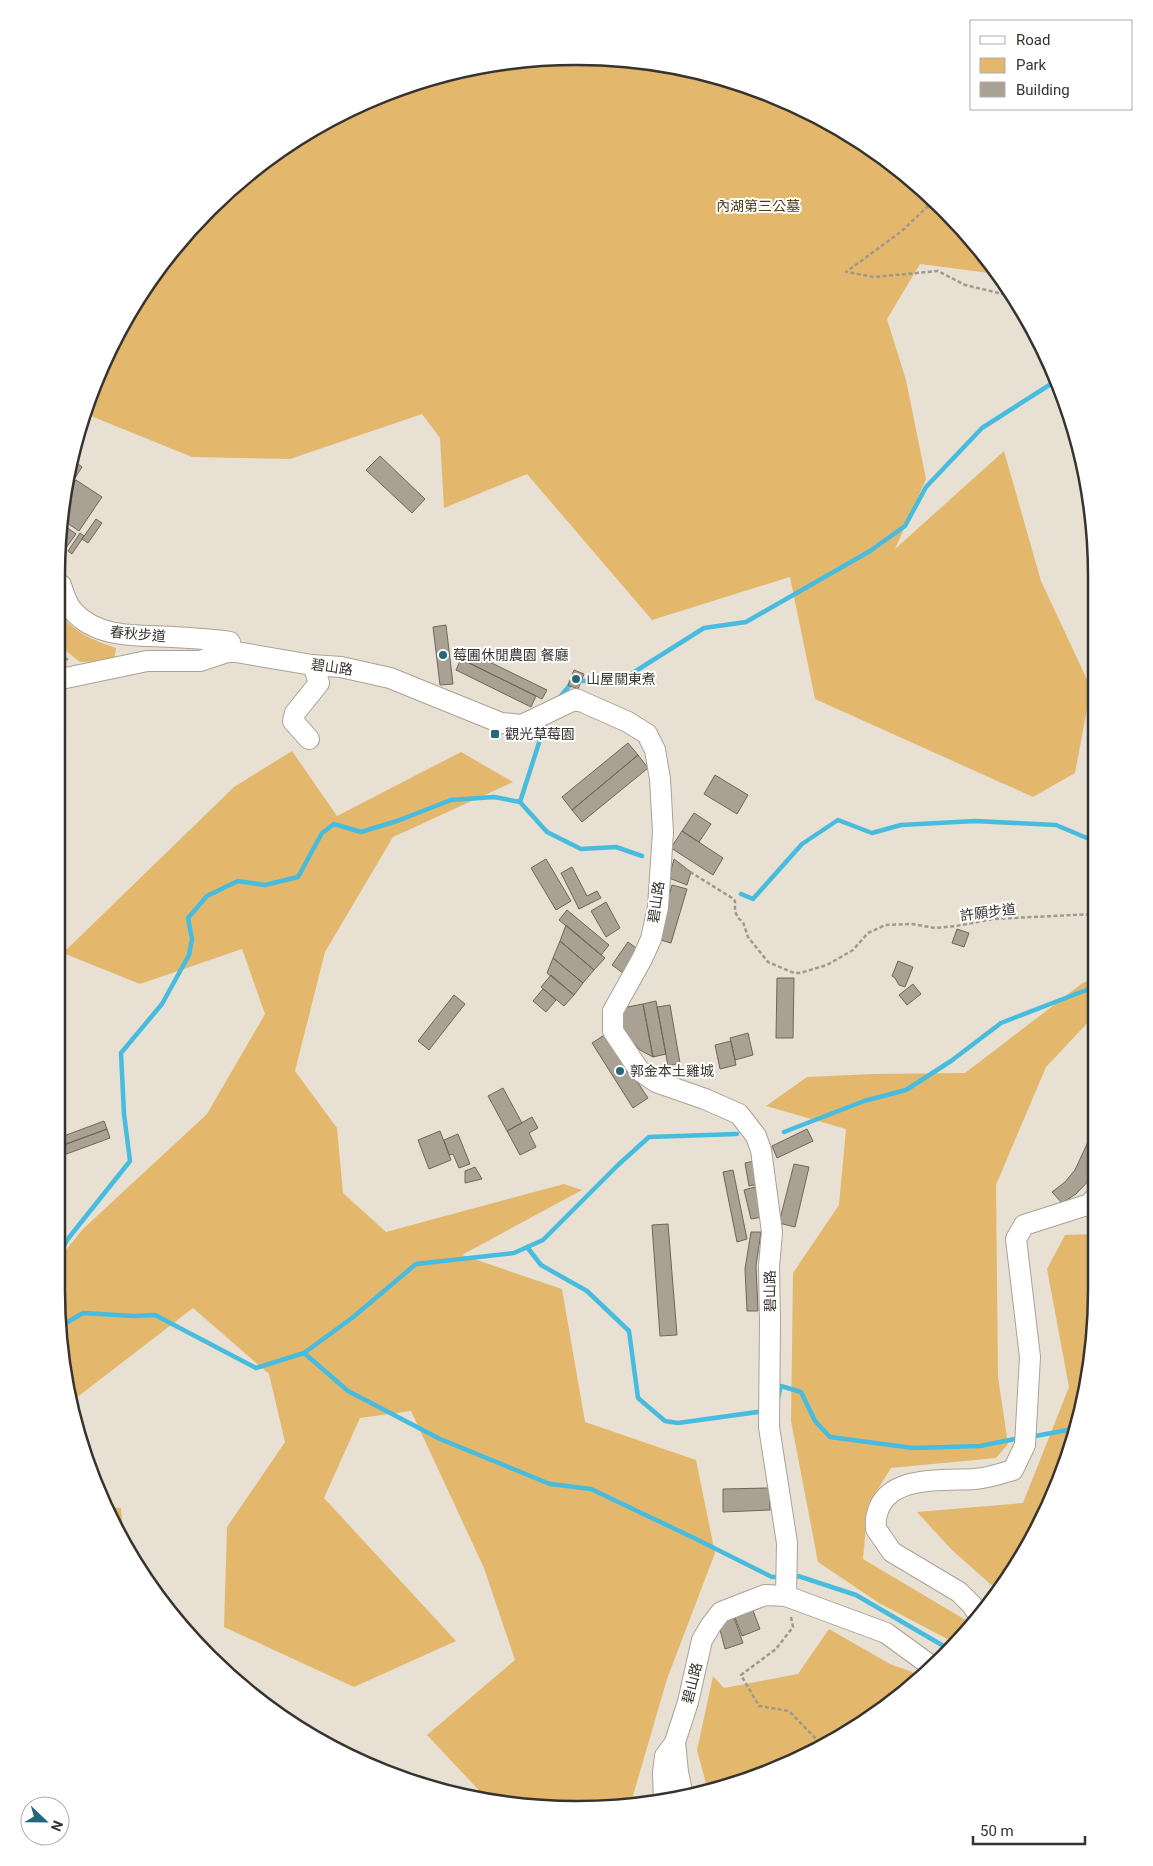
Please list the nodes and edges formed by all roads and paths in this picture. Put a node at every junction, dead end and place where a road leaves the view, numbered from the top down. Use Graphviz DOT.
graph roads {
  1 [pos="928,206"];
  2 [pos="1003,294"];
  3 [pos="65,599"];
  4 [pos="230,651"];
  5 [pos="313,665"];
  6 [pos="65,678"];
  7 [pos="309,739"];
  8 [pos="662,856"];
  9 [pos="1088,914"];
  10 [pos="1088,1205"];
  11 [pos="786,1596"];
  12 [pos="975,1610"];
  13 [pos="926,1662"];
  14 [pos="817,1740"];
  15 [pos="675,1742"];
  16 [pos="682,1790"];
  17 [pos="664,1793"];
  1 -- 2 [label="path"];
  3 -- 4 [label="street, 春秋步道"];
  4 -- 5 [label="street, 碧山路"];
  4 -- 6 [label="street, 碧山路"];
  5 -- 7 [label="street"];
  5 -- 8 [label="street, 碧山路"];
  8 -- 9 [label="path, 許願步道"];
  8 -- 11 [label="street, 碧山路"];
  10 -- 12 [label="street"];
  11 -- 13 [label="street, 碧山路"];
  11 -- 14 [label="path"];
  11 -- 15 [label="street, 碧山路"];
  15 -- 16 [label="street, 碧山路"];
  15 -- 17 [label="street"];
}
